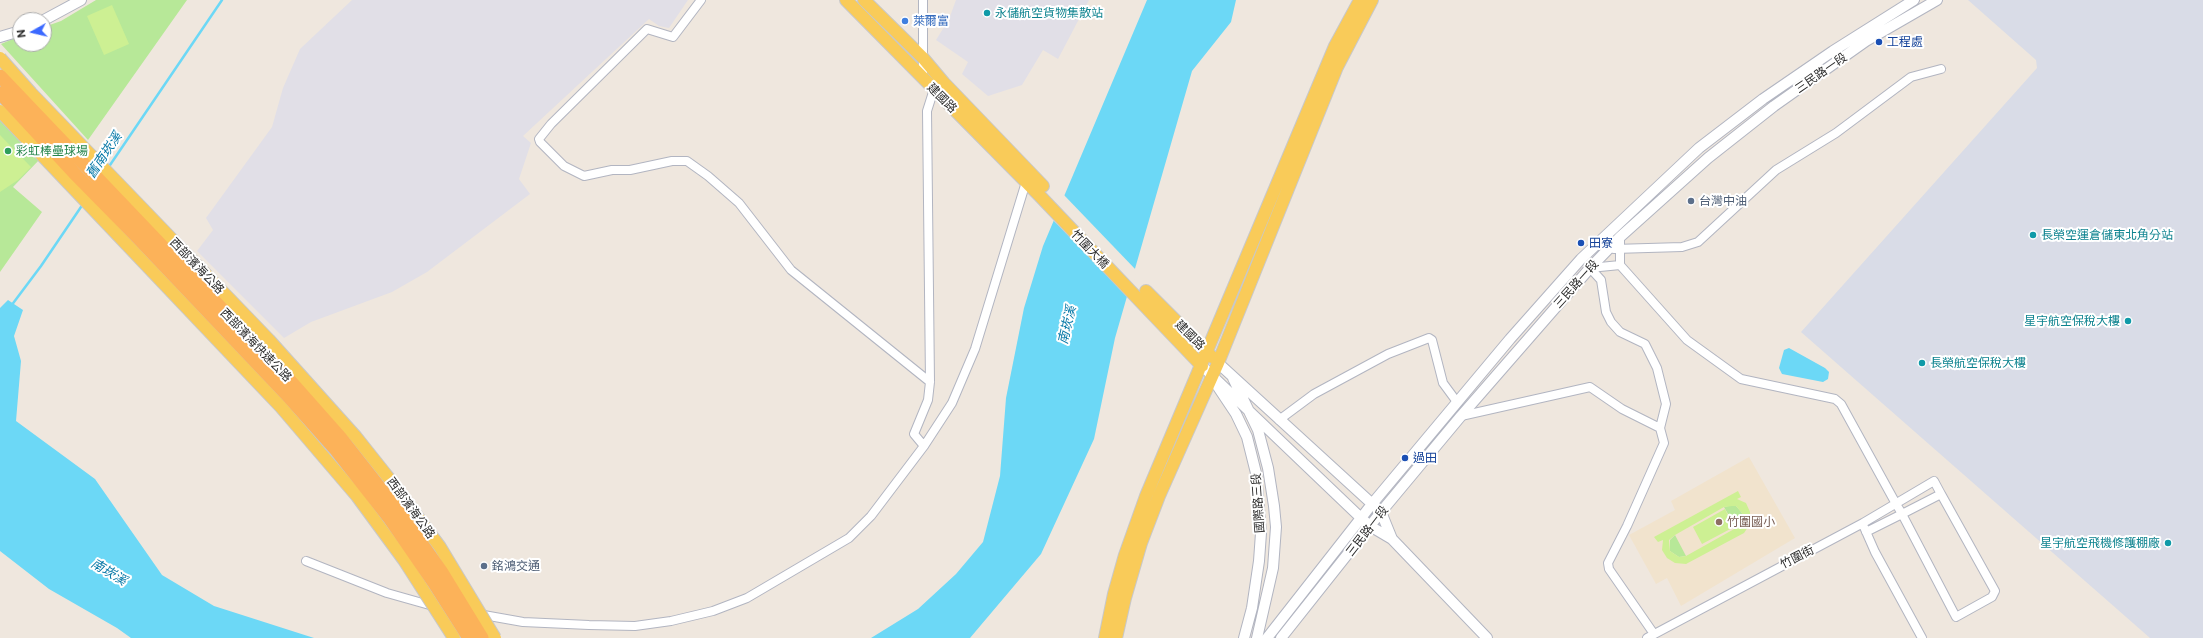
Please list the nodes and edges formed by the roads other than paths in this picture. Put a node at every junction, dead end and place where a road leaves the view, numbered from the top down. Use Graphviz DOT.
graph roads {
  1 [pos="81,0"];
  2 [pos="701,0"];
  3 [pos="846,0"];
  4 [pos="864,0"];
  5 [pos="923,0"];
  6 [pos="1360,0"];
  7 [pos="1372,0"];
  8 [pos="1914,0"];
  9 [pos="1937,0"];
  10 [pos="52,16"];
  11 [pos="12,33"];
  12 [pos="0,37"];
  13 [pos="0,58"];
  14 [pos="923,58"];
  15 [pos="1941,69"];
  16 [pos="0,76"];
  17 [pos="923,79"];
  18 [pos="934,89"];
  19 [pos="0,93"];
  20 [pos="0,111"];
  21 [pos="1026,182"];
  22 [pos="1041,190"];
  23 [pos="1620,237"];
  24 [pos="1620,249"];
  25 [pos="1608,250"];
  26 [pos="1581,258"];
  27 [pos="1620,265"];
  28 [pos="1590,268"];
  29 [pos="1146,291"];
  30 [pos="1141,303"];
  31 [pos="1208,353"];
  32 [pos="1218,363"];
  33 [pos="1202,366"];
  34 [pos="1212,376"];
  35 [pos="1233,378"];
  36 [pos="930,382"];
  37 [pos="1457,402"];
  38 [pos="1248,409"];
  39 [pos="1461,416"];
  40 [pos="1279,420"];
  41 [pos="1660,428"];
  42 [pos="924,446"];
  43 [pos="1941,494"];
  44 [pos="1896,502"];
  45 [pos="1372,504"];
  46 [pos="1381,512"];
  47 [pos="1902,514"];
  48 [pos="1361,518"];
  49 [pos="1862,523"];
  50 [pos="1370,526"];
  51 [pos="1866,532"];
  52 [pos="1392,539"];
  53 [pos="306,562"];
  54 [pos="1650,636"];
  55 [pos="454,638"];
  56 [pos="469,638"];
  57 [pos="482,638"];
  58 [pos="495,638"];
  59 [pos="1105,638"];
  60 [pos="1116,638"];
  61 [pos="1244,638"];
  62 [pos="1256,638"];
  63 [pos="1267,638"];
  64 [pos="1281,638"];
  65 [pos="1487,638"];
  66 [pos="1922,638"];
  1 -- 10 [label="street"];
  2 -- 36 [label="street"];
  3 -- 17 [label="main road, 建國路"];
  4 -- 14 [label="main road, 建國路"];
  5 -- 14 [label="street"];
  6 -- 31 [label="main road"];
  7 -- 32 [label="main road"];
  8 -- 26 [label="street, 三民路一段"];
  9 -- 23 [label="street, 三民路一段"];
  11 -- 12 [label="street"];
  13 -- 58 [label="main road, 西部濱海公路, bridge"];
  14 -- 17 [label="street"];
  14 -- 22 [label="main road, 建國路"];
  15 -- 24 [label="street"];
  16 -- 57 [label="highway, 西部濱海快速公路, bridge"];
  17 -- 18 [label="main road, 建國路"];
  18 -- 21 [label="main road, 建國路"];
  18 -- 36 [label="street"];
  19 -- 56 [label="highway, 西部濱海快速公路, bridge"];
  20 -- 55 [label="main road, bridge"];
  21 -- 22 [label="main road, 建國路"];
  21 -- 42 [label="street"];
  22 -- 30 [label="main road, 竹圍大橋"];
  23 -- 24 [label="street"];
  23 -- 25 [label="street, 三民路一段"];
  24 -- 25 [label="street"];
  24 -- 27 [label="street"];
  25 -- 28 [label="street, 三民路一段"];
  26 -- 28 [label="street"];
  26 -- 37 [label="street, 三民路一段"];
  27 -- 28 [label="street"];
  27 -- 44 [label="street"];
  28 -- 39 [label="street, 三民路一段"];
  28 -- 41 [label="street"];
  29 -- 31 [label="main road, 建國路"];
  30 -- 33 [label="main road, 建國路"];
  31 -- 32 [label="main road, 建國路"];
  31 -- 33 [label="main road"];
  32 -- 34 [label="main road"];
  32 -- 35 [label="street, 建國路"];
  33 -- 34 [label="street, 建國路"];
  33 -- 59 [label="main road"];
  34 -- 38 [label="street"];
  34 -- 60 [label="main road"];
  34 -- 61 [label="street, 國際路三段"];
  35 -- 38 [label="street, 國際路三段"];
  35 -- 40 [label="street, 建國路"];
  36 -- 42 [label="street"];
  37 -- 40 [label="street"];
  37 -- 45 [label="street, 三民路一段"];
  38 -- 48 [label="street"];
  38 -- 62 [label="street, 國際路三段"];
  39 -- 41 [label="street"];
  39 -- 46 [label="street, 三民路一段"];
  40 -- 45 [label="street, 建國路"];
  41 -- 54 [label="street"];
  42 -- 53 [label="street"];
  43 -- 44 [label="street, 竹圍街"];
  43 -- 47 [label="street"];
  43 -- 47 [label="street"];
  44 -- 47 [label="street"];
  44 -- 49 [label="street, 竹圍街"];
  45 -- 46 [label="street, 建國路"];
  45 -- 48 [label="street, 三民路一段"];
  46 -- 50 [label="street, 三民路一段"];
  46 -- 52 [label="street"];
  47 -- 51 [label="street"];
  48 -- 50 [label="street"];
  48 -- 63 [label="street, 三民路一段"];
  49 -- 51 [label="street"];
  49 -- 54 [label="street, 竹圍街"];
  50 -- 52 [label="street"];
  50 -- 64 [label="street, 三民路一段"];
  51 -- 66 [label="street"];
  52 -- 65 [label="street"];
}
